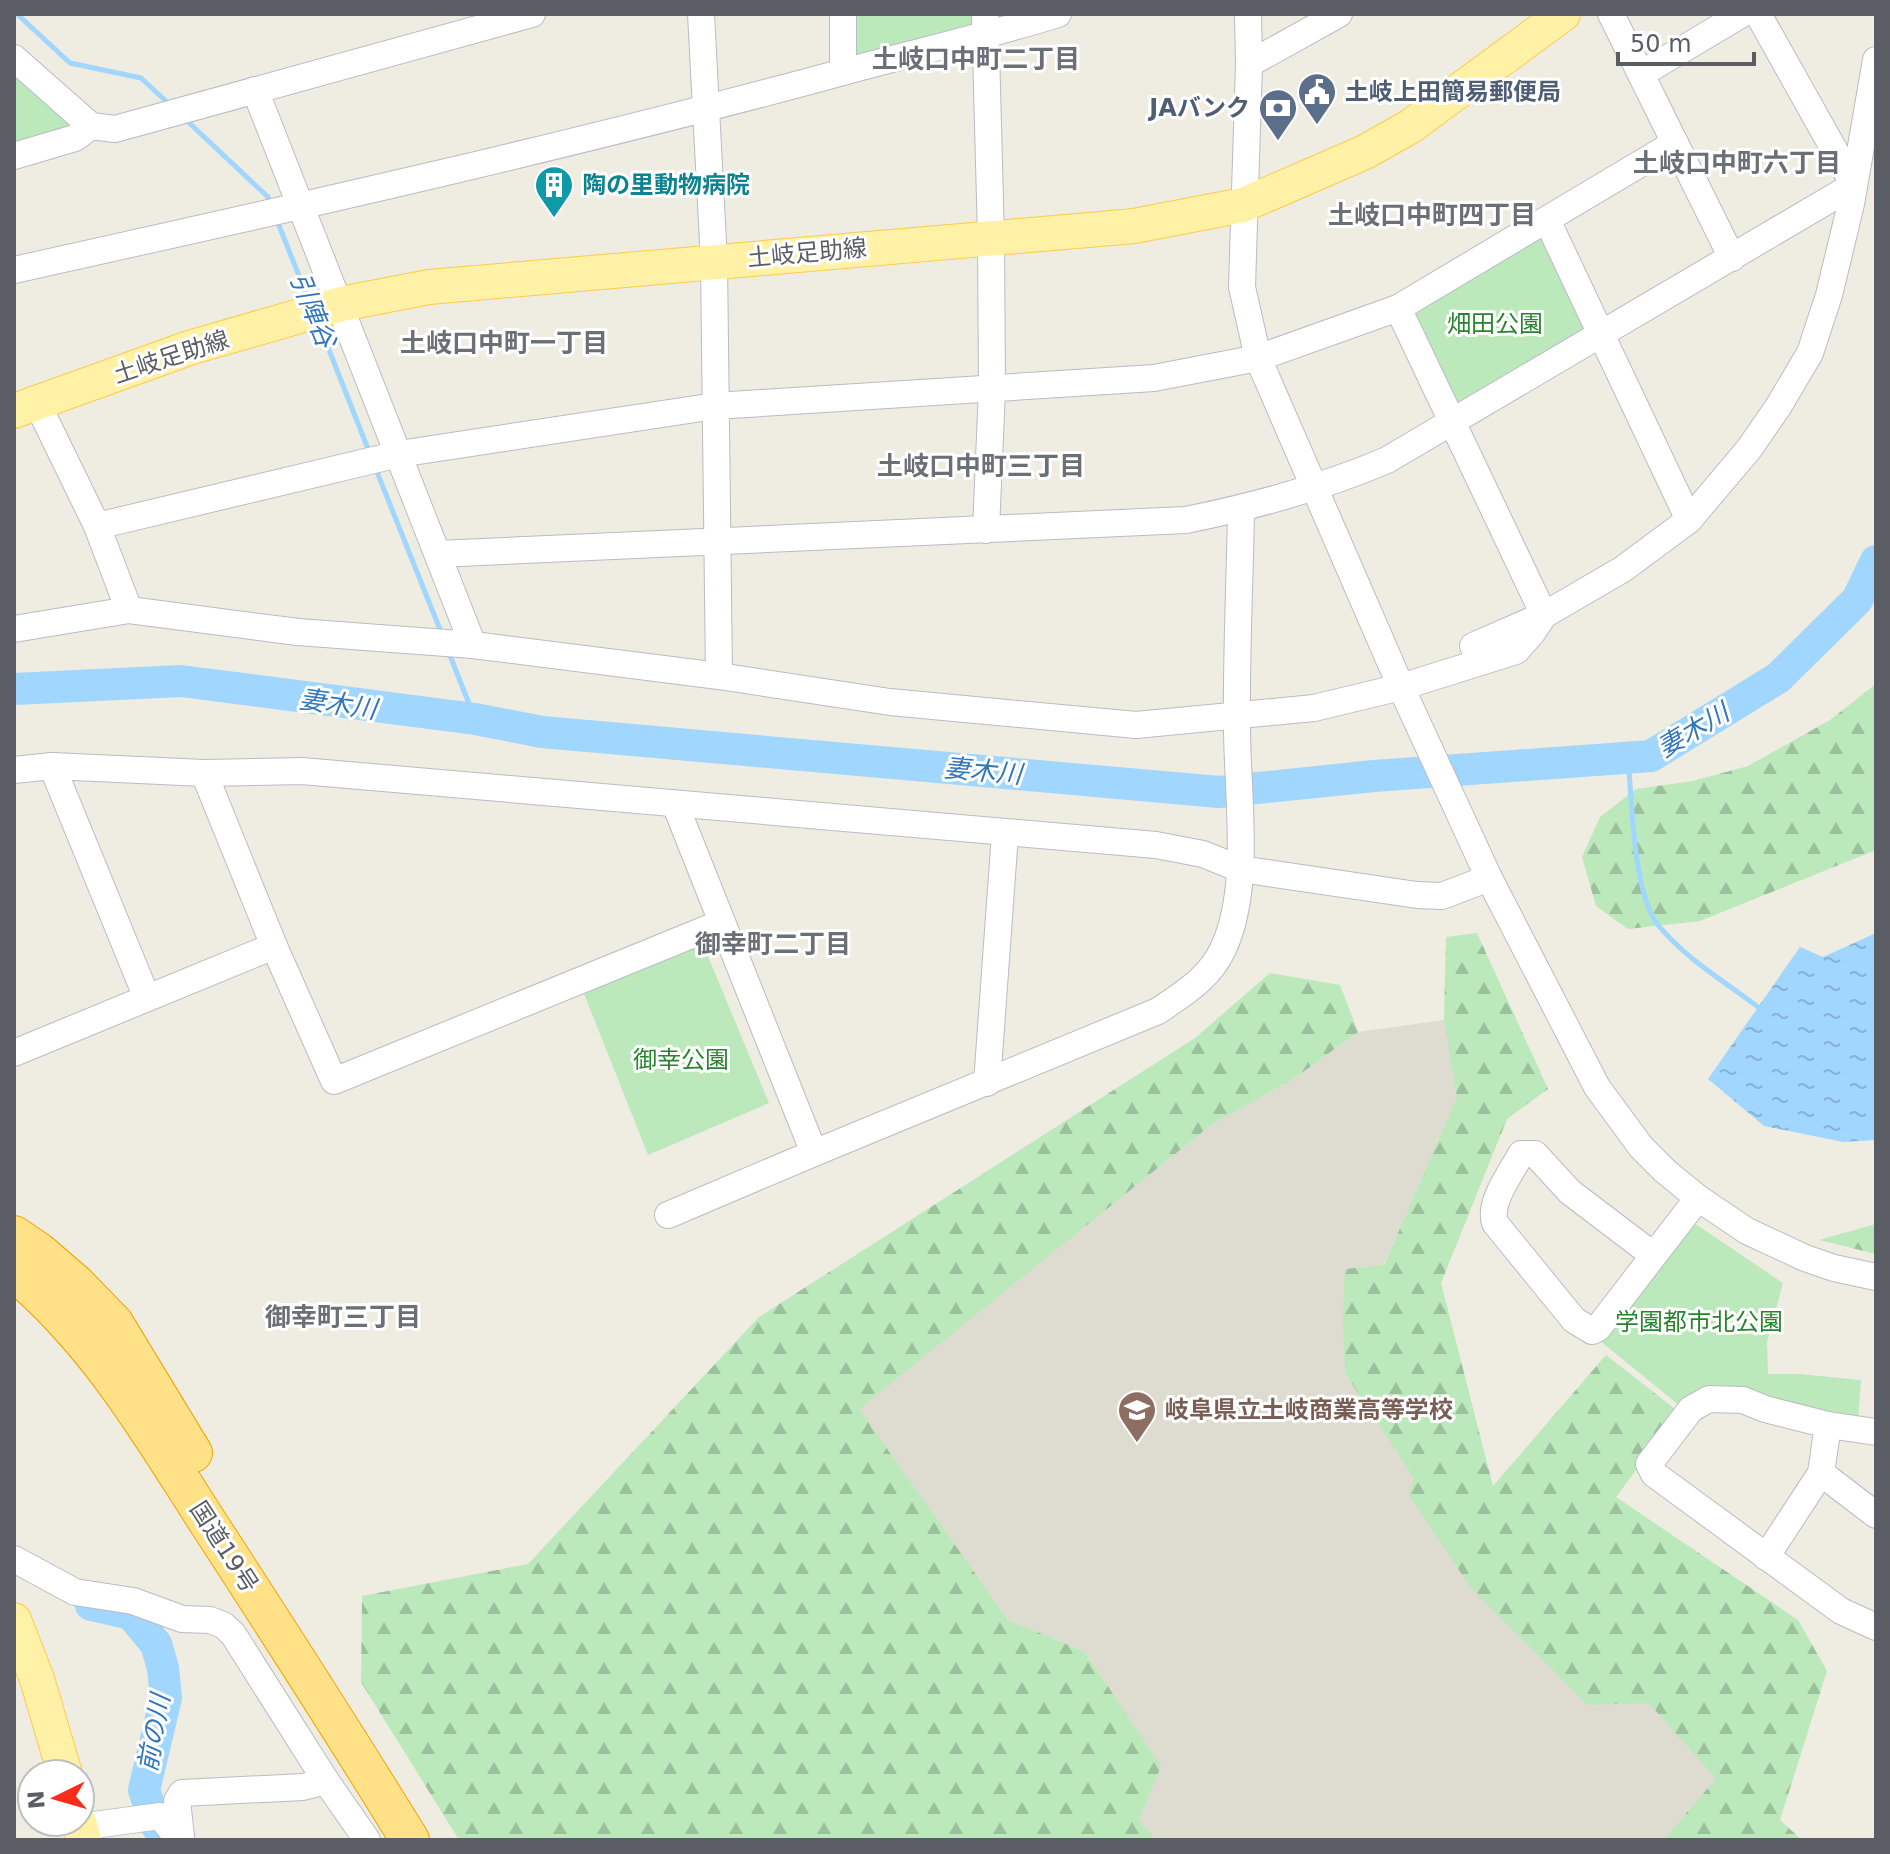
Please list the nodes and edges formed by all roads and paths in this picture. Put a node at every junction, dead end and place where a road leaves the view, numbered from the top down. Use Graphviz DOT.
graph roads {
  1 [pos="529,14"];
  2 [pos="701,14"];
  3 [pos="843,14"];
  4 [pos="1058,14"];
  5 [pos="1248,14"];
  6 [pos="1339,14"];
  7 [pos="1563,14"];
  8 [pos="1611,14"];
  9 [pos="1742,14"];
  10 [pos="1758,14"];
  11 [pos="985,26"];
  12 [pos="14,58"];
  13 [pos="1876,60"];
  14 [pos="1249,64"];
  15 [pos="843,72"];
  16 [pos="1641,74"];
  17 [pos="255,90"];
  18 [pos="707,108"];
  19 [pos="91,126"];
  20 [pos="1675,143"];
  21 [pos="14,156"];
  22 [pos="1854,185"];
  23 [pos="301,205"];
  24 [pos="1243,205"];
  25 [pos="1547,220"];
  26 [pos="991,237"];
  27 [pos="1732,258"];
  28 [pos="714,261"];
  29 [pos="14,270"];
  30 [pos="341,304"];
  31 [pos="1398,308"];
  32 [pos="1600,333"];
  33 [pos="1258,358"];
  34 [pos="992,389"];
  35 [pos="715,406"];
  36 [pos="26,407"];
  37 [pos="1452,421"];
  38 [pos="399,454"];
  39 [pos="1315,487"];
  40 [pos="1241,509"];
  41 [pos="1689,520"];
  42 [pos="97,526"];
  43 [pos="986,530"];
  44 [pos="718,543"];
  45 [pos="438,554"];
  46 [pos="129,610"];
  47 [pos="1544,615"];
  48 [pos="14,629"];
  49 [pos="473,645"];
  50 [pos="1473,646"];
  51 [pos="719,676"];
  52 [pos="1404,694"];
  53 [pos="1237,722"];
  54 [pos="52,766"];
  55 [pos="14,770"];
  56 [pos="204,773"];
  57 [pos="675,804"];
  58 [pos="1005,834"];
  59 [pos="1240,859"];
  60 [pos="1489,878"];
  61 [pos="721,923"];
  62 [pos="274,946"];
  63 [pos="147,998"];
  64 [pos="16,1047"];
  65 [pos="987,1083"];
  66 [pos="814,1153"];
  67 [pos="1698,1198"];
  68 [pos="668,1215"];
  69 [pos="14,1235"];
  70 [pos="1653,1255"];
  71 [pos="14,1272"];
  72 [pos="1876,1277"];
  73 [pos="14,1301"];
  74 [pos="1828,1425"];
  75 [pos="1876,1432"];
  76 [pos="1821,1473"];
  77 [pos="1876,1515"];
  78 [pos="1766,1557"];
  79 [pos="14,1559"];
  80 [pos="14,1620"];
  81 [pos="1876,1627"];
  82 [pos="25,1679"];
  83 [pos="317,1689"];
  84 [pos="58,1758"];
  85 [pos="326,1781"];
  86 [pos="96,1827"];
  87 [pos="367,1840"];
  88 [pos="386,1840"];
  89 [pos="410,1840"];
  1 -- 17 [label="street"];
  2 -- 18 [label="street"];
  3 -- 15 [label="street"];
  4 -- 11 [label="street"];
  5 -- 14 [label="street"];
  6 -- 14 [label="street"];
  7 -- 24 [label="main road, 土岐足助線"];
  8 -- 16 [label="street"];
  9 -- 16 [label="street"];
  10 -- 22 [label="street"];
  11 -- 15 [label="street"];
  11 -- 26 [label="street"];
  12 -- 19 [label="street"];
  13 -- 22 [label="street"];
  14 -- 24 [label="street"];
  15 -- 18 [label="street"];
  16 -- 20 [label="street"];
  17 -- 19 [label="street"];
  17 -- 23 [label="street"];
  18 -- 23 [label="street"];
  18 -- 28 [label="street"];
  19 -- 21 [label="street"];
  20 -- 25 [label="street"];
  20 -- 27 [label="street"];
  22 -- 27 [label="street"];
  22 -- 41 [label="street"];
  23 -- 29 [label="street"];
  23 -- 30 [label="street"];
  24 -- 26 [label="main road, 土岐足助線"];
  24 -- 33 [label="street"];
  25 -- 31 [label="street"];
  25 -- 32 [label="street"];
  26 -- 28 [label="main road, 土岐足助線"];
  26 -- 34 [label="street"];
  27 -- 32 [label="street"];
  28 -- 30 [label="main road, 土岐足助線"];
  28 -- 35 [label="street"];
  30 -- 36 [label="main road, 土岐足助線"];
  30 -- 38 [label="street"];
  31 -- 33 [label="street"];
  31 -- 37 [label="street"];
  32 -- 37 [label="street"];
  32 -- 41 [label="street"];
  33 -- 34 [label="street"];
  33 -- 39 [label="street"];
  34 -- 35 [label="street"];
  34 -- 43 [label="street"];
  35 -- 38 [label="street"];
  35 -- 44 [label="street"];
  36 -- 42 [label="street"];
  37 -- 39 [label="street"];
  37 -- 47 [label="street"];
  38 -- 42 [label="street"];
  38 -- 45 [label="street"];
  39 -- 40 [label="street"];
  39 -- 52 [label="street"];
  40 -- 43 [label="street"];
  40 -- 53 [label="street"];
  41 -- 47 [label="street"];
  42 -- 46 [label="street"];
  43 -- 44 [label="street"];
  44 -- 45 [label="street"];
  44 -- 51 [label="street"];
  45 -- 49 [label="street"];
  46 -- 48 [label="street"];
  46 -- 49 [label="street"];
  47 -- 50 [label="street"];
  47 -- 52 [label="street"];
  49 -- 51 [label="street"];
  51 -- 53 [label="street"];
  52 -- 53 [label="street"];
  52 -- 60 [label="street"];
  53 -- 59 [label="street"];
  54 -- 55 [label="street"];
  54 -- 56 [label="street"];
  54 -- 63 [label="street"];
  56 -- 57 [label="street"];
  56 -- 62 [label="street"];
  57 -- 58 [label="street"];
  57 -- 61 [label="street"];
  58 -- 59 [label="street"];
  58 -- 65 [label="street"];
  59 -- 60 [label="street"];
  59 -- 65 [label="street"];
  60 -- 67 [label="street"];
  61 -- 62 [label="street"];
  61 -- 66 [label="street"];
  62 -- 63 [label="street"];
  63 -- 64 [label="street"];
  65 -- 66 [label="street"];
  66 -- 68 [label="street"];
  67 -- 70 [label="street"];
  67 -- 72 [label="street"];
  69 -- 83 [label="highway"];
  70 -- 70 [label="street"];
  71 -- 83 [label="highway, 国道19号"];
  73 -- 88 [label="highway, 国道19号"];
  74 -- 75 [label="street"];
  74 -- 76 [label="street"];
  74 -- 78 [label="street"];
  76 -- 77 [label="street"];
  76 -- 78 [label="street"];
  78 -- 81 [label="street"];
  79 -- 85 [label="street"];
  80 -- 82 [label="main road"];
  82 -- 84 [label="main road"];
  83 -- 89 [label="highway, 国道19号"];
  85 -- 86 [label="street"];
  85 -- 87 [label="street"];
}
